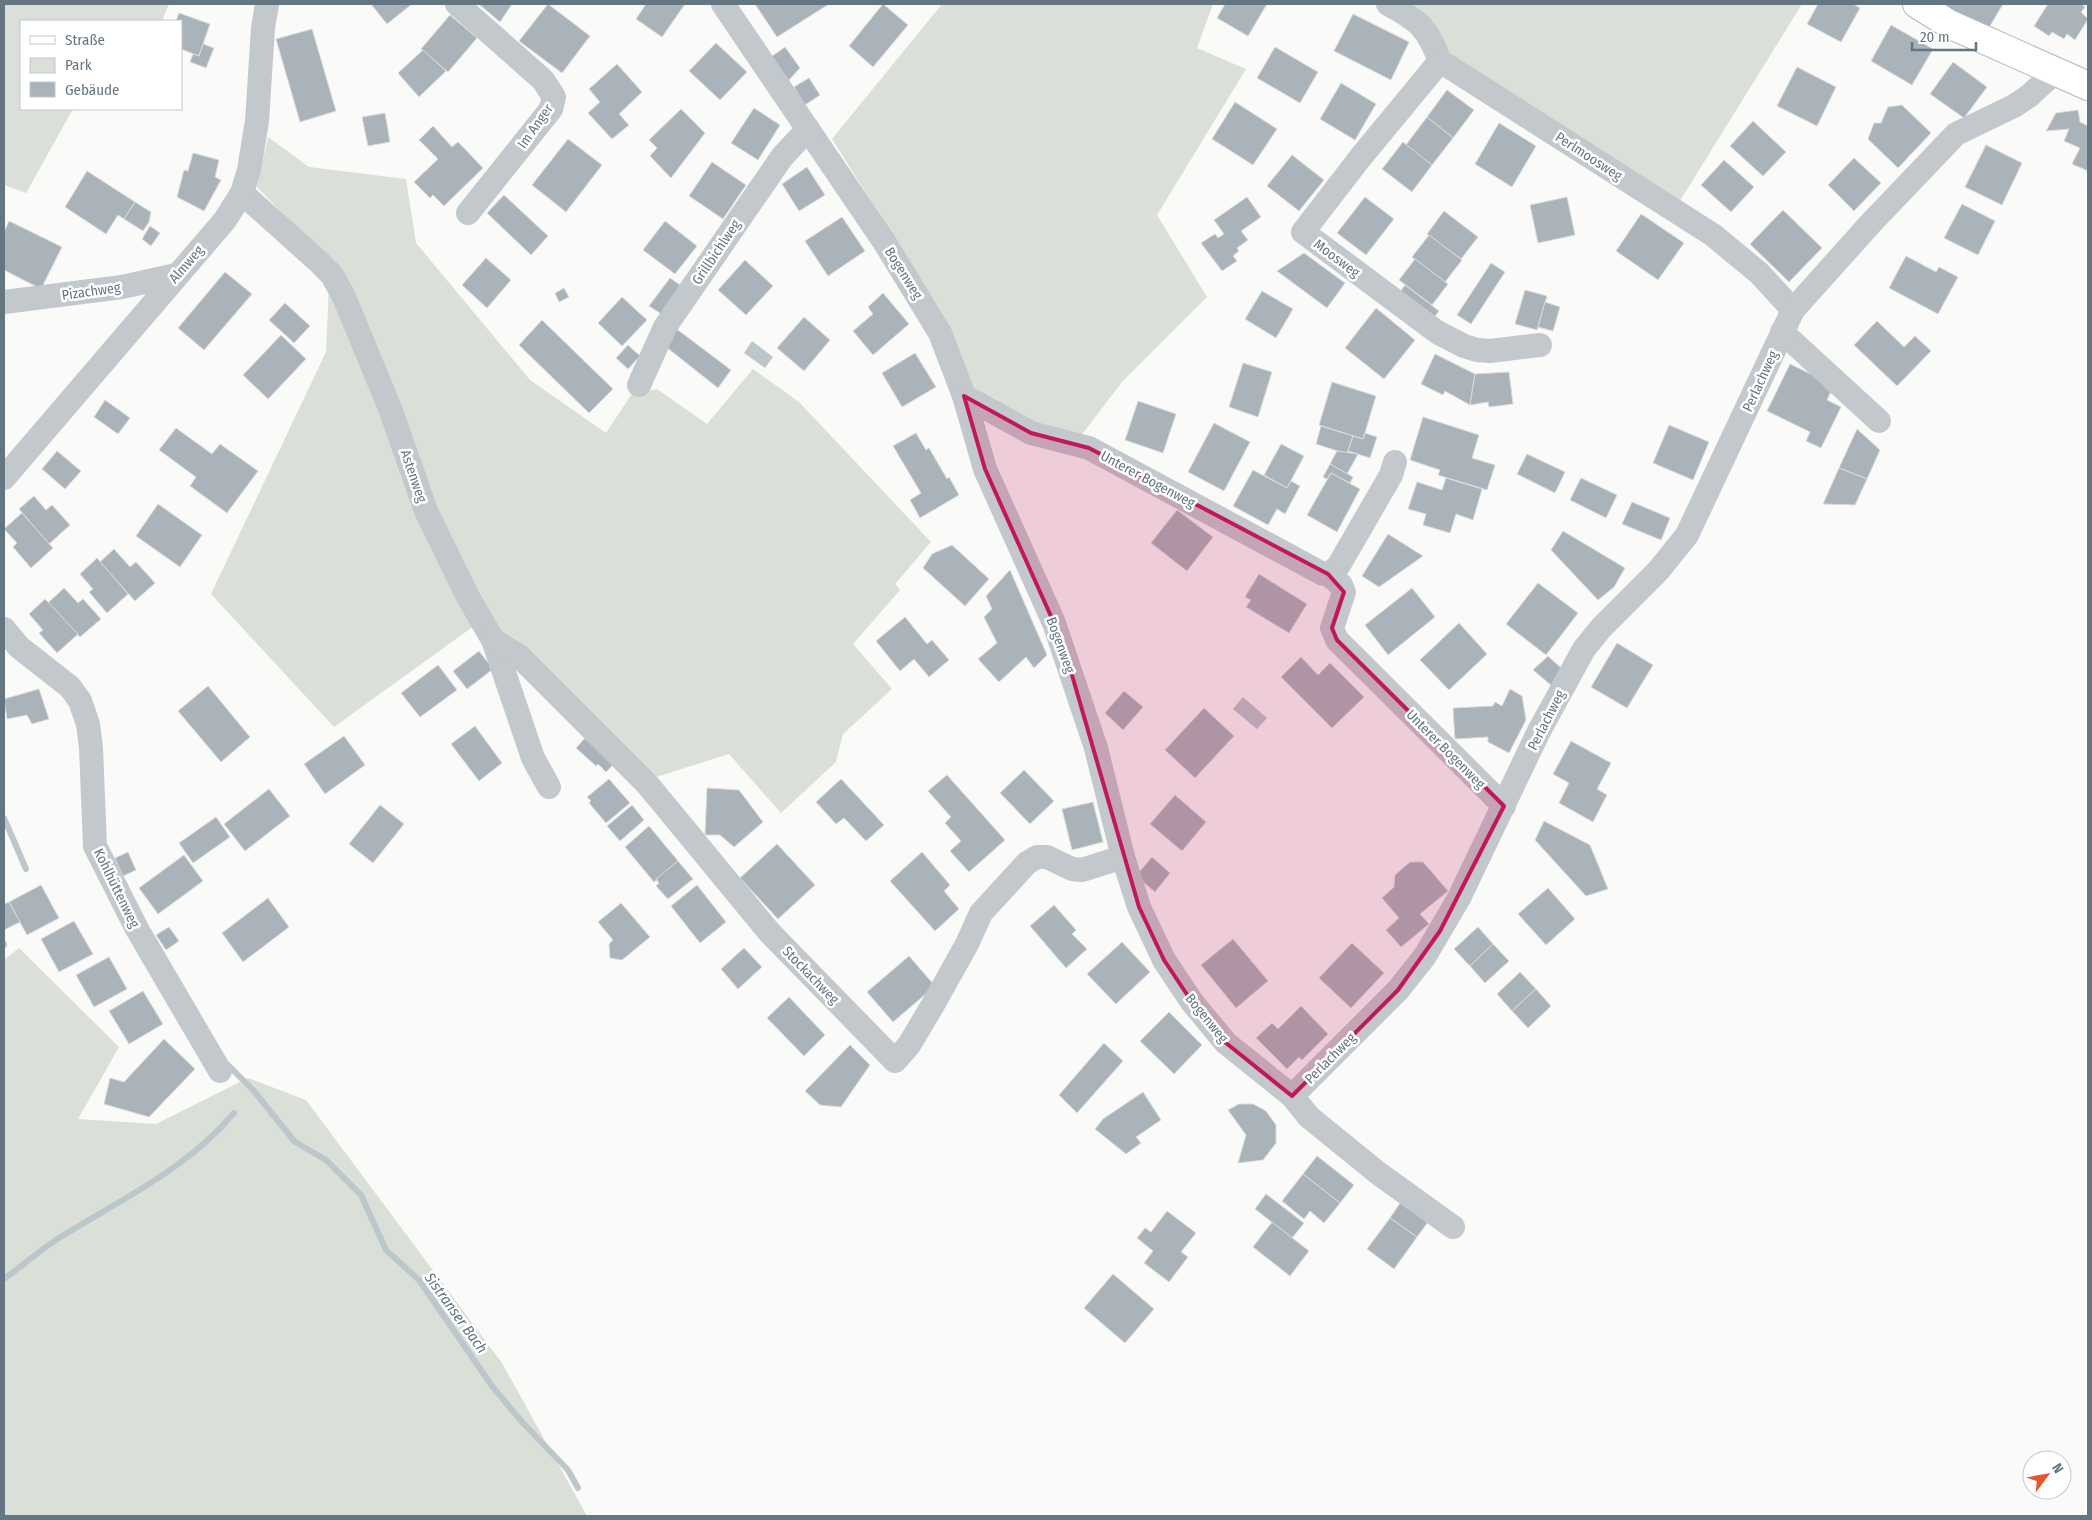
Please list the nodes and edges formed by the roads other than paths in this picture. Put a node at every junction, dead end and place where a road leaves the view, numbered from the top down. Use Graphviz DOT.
graph roads {
  1 [pos="267,4"];
  2 [pos="457,4"];
  3 [pos="723,4"];
  4 [pos="1388,4"];
  5 [pos="1917,4"];
  6 [pos="1440,60"];
  7 [pos="2055,72"];
  8 [pos="2088,86"];
  9 [pos="808,130"];
  10 [pos="242,193"];
  11 [pos="468,213"];
  12 [pos="176,275"];
  13 [pos="4,302"];
  14 [pos="1793,310"];
  15 [pos="1782,332"];
  16 [pos="1540,345"];
  17 [pos="639,385"];
  18 [pos="964,396"];
  19 [pos="1879,421"];
  20 [pos="1395,462"];
  21 [pos="4,478"];
  22 [pos="1328,574"];
  23 [pos="4,629"];
  24 [pos="493,640"];
  25 [pos="549,787"];
  26 [pos="1504,806"];
  27 [pos="1123,857"];
  28 [pos="220,1071"];
  29 [pos="1292,1096"];
  30 [pos="1453,1228"];
  1 -- 10 [label="street, Almweg"];
  2 -- 11 [label="street, Im Anger"];
  3 -- 9 [label="street, Bogenweg"];
  4 -- 6 [label="street"];
  5 -- 7 [label="main road"];
  6 -- 14 [label="street, Perlmoosweg"];
  6 -- 16 [label="street, Moosweg"];
  7 -- 8 [label="main road"];
  7 -- 14 [label="street, Perlachweg"];
  9 -- 17 [label="street, Grillbichlweg"];
  9 -- 18 [label="street, Bogenweg"];
  10 -- 12 [label="street, Almweg"];
  10 -- 24 [label="street, Astenweg"];
  12 -- 13 [label="street, Pizachweg"];
  12 -- 21 [label="street, Almweg"];
  14 -- 15 [label="street, Perlachweg"];
  15 -- 19 [label="street, Perlachweg"];
  15 -- 26 [label="street, Perlachweg"];
  18 -- 22 [label="street, Unterer Bogenweg"];
  18 -- 27 [label="street, Bogenweg"];
  20 -- 22 [label="street"];
  22 -- 26 [label="street, Unterer Bogenweg"];
  23 -- 28 [label="street, Kohlhüttenweg"];
  24 -- 25 [label="street, Astenweg"];
  24 -- 27 [label="street, Stockachweg"];
  26 -- 29 [label="street, Perlachweg"];
  27 -- 29 [label="street, Bogenweg"];
  29 -- 30 [label="street, Bogenweg"];
}
